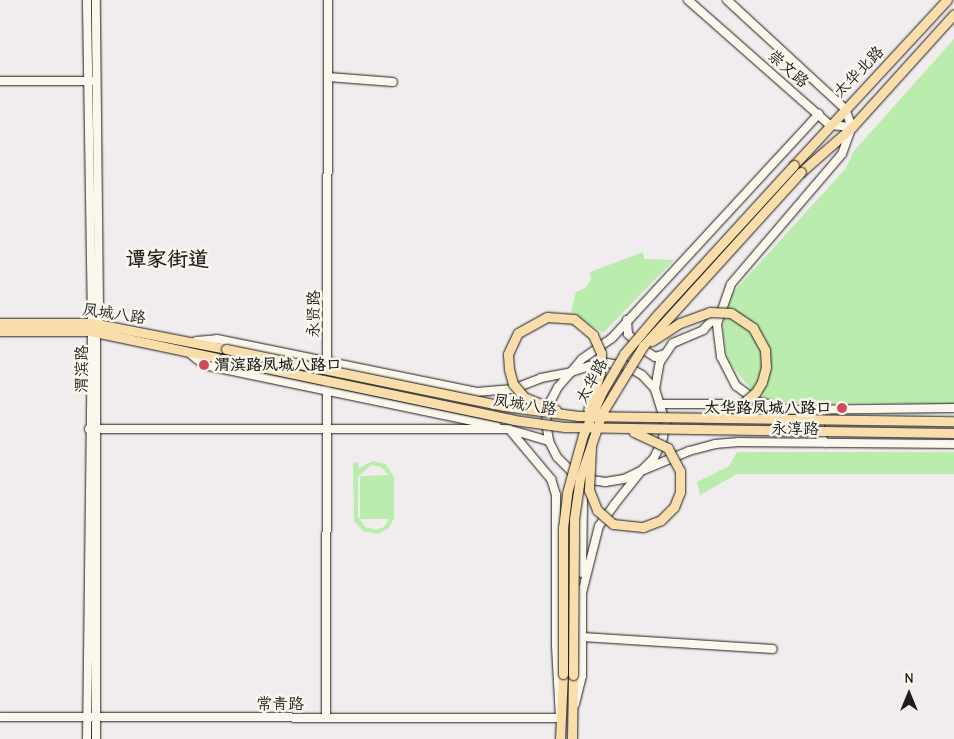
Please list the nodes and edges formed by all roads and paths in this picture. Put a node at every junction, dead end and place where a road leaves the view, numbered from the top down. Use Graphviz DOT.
graph roads {
  1 [pos="87,0"];
  2 [pos="96,0"];
  3 [pos="328,0"];
  4 [pos="679,0"];
  5 [pos="688,0"];
  6 [pos="727,0"];
  7 [pos="947,0"];
  8 [pos="954,14"];
  9 [pos="328,77"];
  10 [pos="0,81"];
  11 [pos="92,81"];
  12 [pos="393,82"];
  13 [pos="844,109"];
  14 [pos="819,114"];
  15 [pos="830,124"];
  16 [pos="852,127"];
  17 [pos="794,165"];
  18 [pos="801,172"];
  19 [pos="724,302"];
  20 [pos="627,320"];
  21 [pos="0,323"];
  22 [pos="94,327"];
  23 [pos="0,331"];
  24 [pos="192,342"];
  25 [pos="643,346"];
  26 [pos="188,352"];
  27 [pos="665,354"];
  28 [pos="326,362"];
  29 [pos="571,372"];
  30 [pos="458,388"];
  31 [pos="655,389"];
  32 [pos="325,390"];
  33 [pos="662,404"];
  34 [pos="828,408"];
  35 [pos="954,408"];
  36 [pos="790,410"];
  37 [pos="446,414"];
  38 [pos="578,416"];
  39 [pos="689,419"];
  40 [pos="954,421"];
  41 [pos="93,429"];
  42 [pos="509,429"];
  43 [pos="616,429"];
  44 [pos="326,430"];
  45 [pos="954,433"];
  46 [pos="591,440"];
  47 [pos="549,441"];
  48 [pos="826,443"];
  49 [pos="954,444"];
  50 [pos="577,453"];
  51 [pos="641,471"];
  52 [pos="586,479"];
  53 [pos="582,593"];
  54 [pos="582,637"];
  55 [pos="773,649"];
  56 [pos="568,675"];
  57 [pos="0,717"];
  58 [pos="96,717"];
  59 [pos="87,718"];
  60 [pos="326,718"];
  61 [pos="560,718"];
  62 [pos="572,718"];
  63 [pos="87,739"];
  64 [pos="96,739"];
  65 [pos="560,739"];
  66 [pos="572,739"];
  1 -- 11 [label="street, 渭滨路"];
  2 -- 11 [label="street, 渭滨路"];
  3 -- 9 [label="street, 永贤路"];
  4 -- 5 [label="street"];
  5 -- 14 [label="street, 崇文路"];
  6 -- 13 [label="street, 崇文路"];
  7 -- 13 [label="main road, 太华北路"];
  8 -- 16 [label="main road, 太华北路"];
  9 -- 12 [label="street"];
  9 -- 28 [label="street, 永贤路"];
  10 -- 11 [label="street"];
  11 -- 22 [label="street, 渭滨路"];
  13 -- 15 [label="main road, 太华北路"];
  13 -- 16 [label="street, 崇文路"];
  14 -- 15 [label="street, 崇文路"];
  14 -- 20 [label="street"];
  15 -- 16 [label="street"];
  15 -- 17 [label="main road, 太华北路"];
  16 -- 18 [label="main road, 太华北路"];
  16 -- 19 [label="street"];
  17 -- 50 [label="main road, 太华路, bridge"];
  18 -- 25 [label="main road, 太华路, bridge"];
  19 -- 27 [label="street"];
  19 -- 36 [label="street"];
  20 -- 27 [label="street"];
  20 -- 29 [label="street"];
  21 -- 22 [label="main road, 凤城八路"];
  22 -- 23 [label="main road, 凤城八路"];
  22 -- 24 [label="main road, 凤城八路"];
  22 -- 26 [label="main road, 凤城八路"];
  22 -- 41 [label="street, 渭滨路"];
  24 -- 28 [label="street, 凤城八路"];
  24 -- 38 [label="main road, 凤城八路, bridge"];
  25 -- 39 [label="main road, bridge"];
  25 -- 46 [label="main road, 太华路, bridge"];
  26 -- 32 [label="street, 凤城八路"];
  26 -- 43 [label="main road, 凤城八路, bridge"];
  27 -- 31 [label="street"];
  28 -- 30 [label="street, 凤城八路"];
  28 -- 32 [label="street, 永贤路"];
  29 -- 30 [label="street, 凤城八路"];
  29 -- 31 [label="street"];
  29 -- 47 [label="street"];
  30 -- 37 [label="street"];
  31 -- 33 [label="street"];
  32 -- 37 [label="street, 凤城八路"];
  32 -- 44 [label="street, 永贤路"];
  33 -- 36 [label="street, 永淳路"];
  33 -- 51 [label="street"];
  34 -- 35 [label="street, 永淳路"];
  34 -- 36 [label="street, 永淳路"];
  34 -- 48 [label="street"];
  37 -- 42 [label="street, 凤城八路"];
  38 -- 39 [label="main road, 凤城八路, bridge"];
  38 -- 50 [label="main road, bridge"];
  39 -- 40 [label="main road, 凤城八路, bridge"];
  41 -- 44 [label="street"];
  41 -- 58 [label="street, 渭滨路"];
  41 -- 59 [label="street, 渭滨路"];
  42 -- 44 [label="street"];
  42 -- 47 [label="street, 凤城八路"];
  42 -- 61 [label="street"];
  43 -- 45 [label="main road, 凤城八路, bridge"];
  43 -- 46 [label="main road, bridge"];
  44 -- 60 [label="street, 永贤路"];
  46 -- 56 [label="main road, 太华路, bridge"];
  47 -- 52 [label="street"];
  48 -- 49 [label="street, 永淳路"];
  48 -- 51 [label="street, 永淳路"];
  50 -- 56 [label="main road, 太华路, bridge"];
  51 -- 52 [label="street"];
  51 -- 53 [label="street"];
  52 -- 53 [label="street"];
  53 -- 54 [label="street"];
  54 -- 55 [label="street"];
  54 -- 62 [label="street"];
  56 -- 61 [label="main road"];
  56 -- 62 [label="main road"];
  57 -- 59 [label="street, 常青路"];
  58 -- 59 [label="street, 常青路"];
  58 -- 60 [label="street, 常青路"];
  58 -- 64 [label="street, 渭滨路"];
  59 -- 63 [label="street, 渭滨路"];
  60 -- 61 [label="street, 常青路"];
  61 -- 65 [label="main road"];
  62 -- 66 [label="main road"];
}
